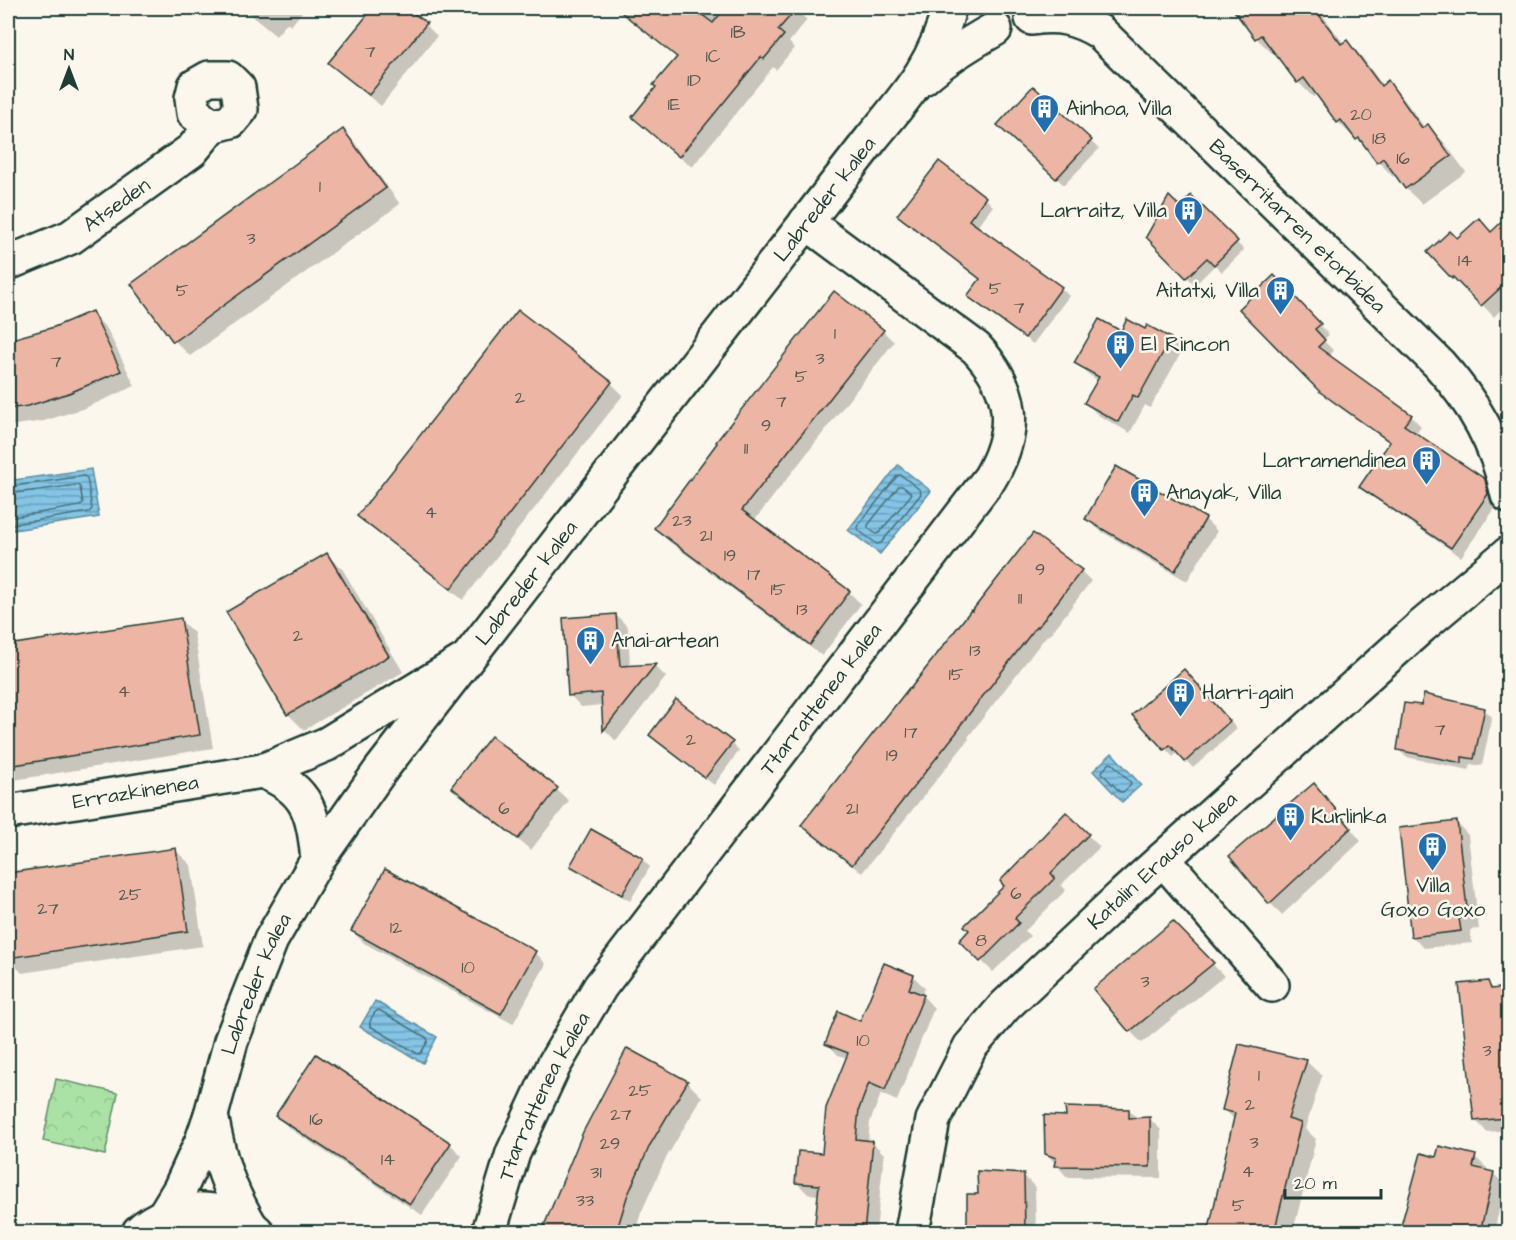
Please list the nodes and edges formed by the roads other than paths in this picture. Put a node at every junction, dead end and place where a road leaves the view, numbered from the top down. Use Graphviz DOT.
graph roads {
  1 [pos="949,8"];
  2 [pos="954,8"];
  3 [pos="1037,13"];
  4 [pos="995,29"];
  5 [pos="911,90"];
  6 [pos="212,126"];
  7 [pos="806,222"];
  8 [pos="8,263"];
  9 [pos="1509,495"];
  10 [pos="1509,554"];
  11 [pos="470,657"];
  12 [pos="262,771"];
  13 [pos="8,812"];
  14 [pos="318,859"];
  15 [pos="1163,859"];
  16 [pos="1272,985"];
  17 [pos="211,1115"];
  18 [pos="151,1225"];
  19 [pos="254,1230"];
  20 [pos="489,1233"];
  21 [pos="912,1233"];
  1 -- 5 [label="street, Labreder kalea"];
  2 -- 4 [label="street"];
  3 -- 4 [label="street, Baserritarren etorbidea"];
  3 -- 9 [label="street, Baserritarren etorbidea"];
  4 -- 5 [label="street, Labreder kalea"];
  5 -- 7 [label="street, Labreder kalea"];
  6 -- 8 [label="street, Atseden"];
  7 -- 11 [label="street, Labreder kalea"];
  7 -- 20 [label="street, Ttarrattenea kalea"];
  10 -- 15 [label="street, Katalin Erauso kalea"];
  11 -- 12 [label="street, Errazkinenea"];
  11 -- 14 [label="street, Labreder kalea"];
  12 -- 13 [label="street, Errazkinenea"];
  12 -- 14 [label="street"];
  14 -- 17 [label="street, Labreder kalea"];
  15 -- 16 [label="street"];
  15 -- 21 [label="street, Katalin Erauso kalea"];
  17 -- 18 [label="street, Labreder kalea"];
  17 -- 19 [label="street, Labreder kalea"];
  18 -- 19 [label="street"];
}
